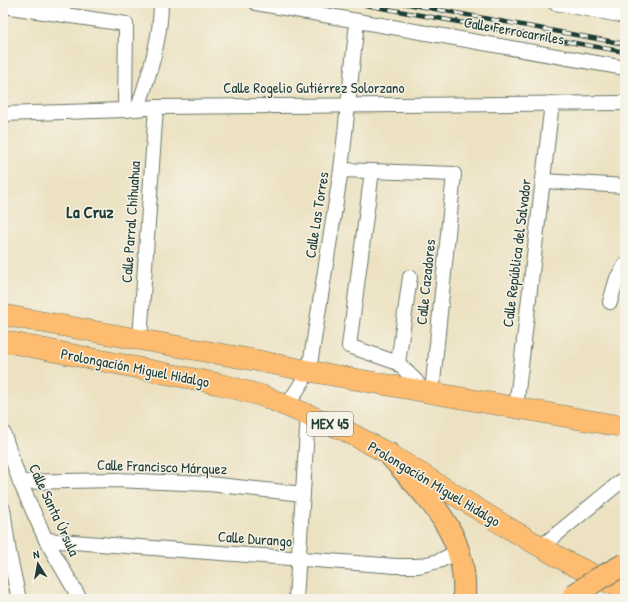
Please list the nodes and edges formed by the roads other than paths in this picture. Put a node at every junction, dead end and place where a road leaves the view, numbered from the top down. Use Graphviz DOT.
graph roads {
  1 [pos="161,3"];
  2 [pos="256,3"];
  3 [pos="555,3"];
  4 [pos="3,6"];
  5 [pos="625,16"];
  6 [pos="357,22"];
  7 [pos="625,68"];
  8 [pos="552,103"];
  9 [pos="625,103"];
  10 [pos="348,105"];
  11 [pos="156,107"];
  12 [pos="131,109"];
  13 [pos="3,114"];
  14 [pos="341,170"];
  15 [pos="372,171"];
  16 [pos="543,181"];
  17 [pos="625,186"];
  18 [pos="625,265"];
  19 [pos="410,277"];
  20 [pos="610,302"];
  21 [pos="3,315"];
  22 [pos="140,339"];
  23 [pos="3,341"];
  24 [pos="398,363"];
  25 [pos="309,371"];
  26 [pos="427,392"];
  27 [pos="287,406"];
  28 [pos="516,408"];
  29 [pos="308,415"];
  30 [pos="625,427"];
  31 [pos="3,432"];
  32 [pos="389,454"];
  33 [pos="8,460"];
  34 [pos="625,478"];
  35 [pos="20,482"];
  36 [pos="303,494"];
  37 [pos="3,509"];
  38 [pos="46,540"];
  39 [pos="541,547"];
  40 [pos="459,551"];
  41 [pos="298,559"];
  42 [pos="625,564"];
  43 [pos="625,590"];
  44 [pos="571,597"];
  45 [pos="19,599"];
  46 [pos="80,599"];
  47 [pos="296,599"];
  48 [pos="464,599"];
  1 -- 12 [label="street"];
  2 -- 6 [label="street, Calle Ferrocarriles"];
  3 -- 5 [label="street"];
  4 -- 12 [label="street"];
  6 -- 7 [label="street, Calle Ferrocarriles"];
  6 -- 10 [label="street, Calle Las Torres"];
  8 -- 9 [label="street, Calle Rogelio Gutiérrez Solorzano"];
  8 -- 10 [label="street, Calle Rogelio Gutiérrez Solorzano"];
  8 -- 16 [label="street, Calle República del Salvador"];
  10 -- 11 [label="street, Calle Rogelio Gutiérrez Solorzano"];
  10 -- 14 [label="street, Calle Las Torres"];
  11 -- 12 [label="street, Calle Rogelio Gutiérrez Solorzano"];
  11 -- 22 [label="street, Calle Parral Chihuahua"];
  12 -- 13 [label="street, Calle Rogelio Gutiérrez Solorzano"];
  14 -- 15 [label="street"];
  14 -- 25 [label="street, Calle Las Torres"];
  15 -- 24 [label="street"];
  15 -- 26 [label="street, Calle Cazadores"];
  16 -- 17 [label="street"];
  16 -- 28 [label="street, Calle República del Salvador"];
  18 -- 20 [label="street"];
  19 -- 24 [label="street"];
  21 -- 22 [label="main road, Prolongación Miguel Hidalgo"];
  22 -- 25 [label="main road, Prolongación Miguel Hidalgo"];
  23 -- 27 [label="main road, Prolongación Miguel Hidalgo / MEX 45"];
  24 -- 26 [label="street"];
  25 -- 26 [label="main road, Prolongación Miguel Hidalgo"];
  25 -- 27 [label="street, Calle Las Torres"];
  26 -- 28 [label="main road, Prolongación Miguel Hidalgo"];
  27 -- 29 [label="main road, Prolongación Miguel Hidalgo / MEX 45"];
  28 -- 30 [label="main road, Prolongación Miguel Hidalgo"];
  29 -- 32 [label="main road, Prolongación Miguel Hidalgo / MEX 45"];
  29 -- 36 [label="street"];
  31 -- 33 [label="street, Calle Santa Úrsula"];
  32 -- 39 [label="main road, Prolongación Miguel Hidalgo / MEX 45"];
  32 -- 40 [label="highway"];
  33 -- 35 [label="street, Calle Santa Úrsula"];
  34 -- 39 [label="street"];
  35 -- 36 [label="street, Calle Francisco Márquez"];
  35 -- 38 [label="street, Calle Santa Úrsula"];
  36 -- 41 [label="street"];
  37 -- 45 [label="street"];
  38 -- 41 [label="street, Calle Durango"];
  38 -- 46 [label="street, Calle Santa Úrsula"];
  39 -- 43 [label="main road, Prolongación Miguel Hidalgo / MEX 45"];
  40 -- 41 [label="street, Calle Durango"];
  40 -- 48 [label="highway"];
  41 -- 47 [label="street"];
  42 -- 44 [label="highway, bridge"];
}
